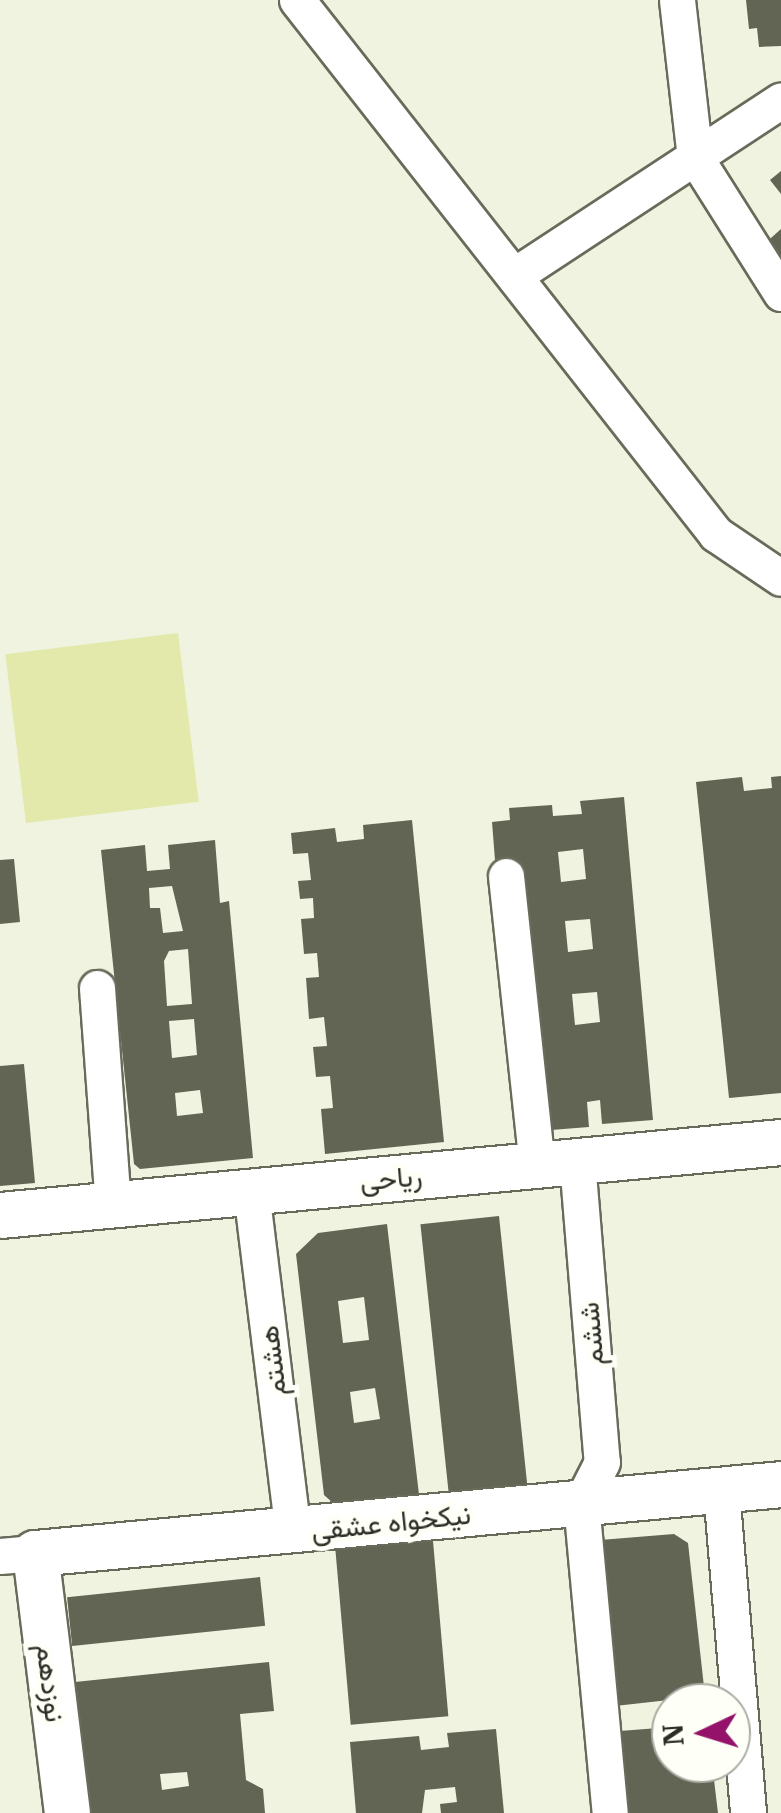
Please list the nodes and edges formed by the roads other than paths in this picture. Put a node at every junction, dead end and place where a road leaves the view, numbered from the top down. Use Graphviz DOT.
graph roads {
  1 [pos="297,0"];
  2 [pos="678,0"];
  3 [pos="781,100"];
  4 [pos="695,156"];
  5 [pos="514,275"];
  6 [pos="781,293"];
  7 [pos="781,578"];
  8 [pos="506,876"];
  9 [pos="97,988"];
  10 [pos="781,1142"];
  11 [pos="557,1163"];
  12 [pos="252,1192"];
  13 [pos="112,1204"];
  14 [pos="0,1215"];
  15 [pos="781,1484"];
  16 [pos="721,1490"];
  17 [pos="582,1503"];
  18 [pos="293,1531"];
  19 [pos="18,1555"];
  20 [pos="67,1813"];
  21 [pos="610,1813"];
  22 [pos="748,1813"];
  1 -- 5 [label="street"];
  2 -- 4 [label="street"];
  3 -- 4 [label="street"];
  4 -- 5 [label="street"];
  4 -- 6 [label="street"];
  5 -- 7 [label="street"];
  8 -- 11 [label="street, ششم"];
  9 -- 13 [label="street"];
  10 -- 11 [label="street, ریاحی"];
  11 -- 12 [label="street, ریاحی"];
  11 -- 17 [label="street, ششم"];
  12 -- 13 [label="street, ریاحی"];
  12 -- 18 [label="street, هشتم"];
  13 -- 14 [label="street, ریاحی"];
  15 -- 16 [label="street, نیکخواه عشقی"];
  16 -- 17 [label="street, نیکخواه عشقی"];
  16 -- 22 [label="street"];
  17 -- 18 [label="street, نیکخواه عشقی"];
  17 -- 21 [label="street"];
  18 -- 19 [label="street, نیکخواه عشقی"];
  19 -- 20 [label="street, نوزدهم"];
}
